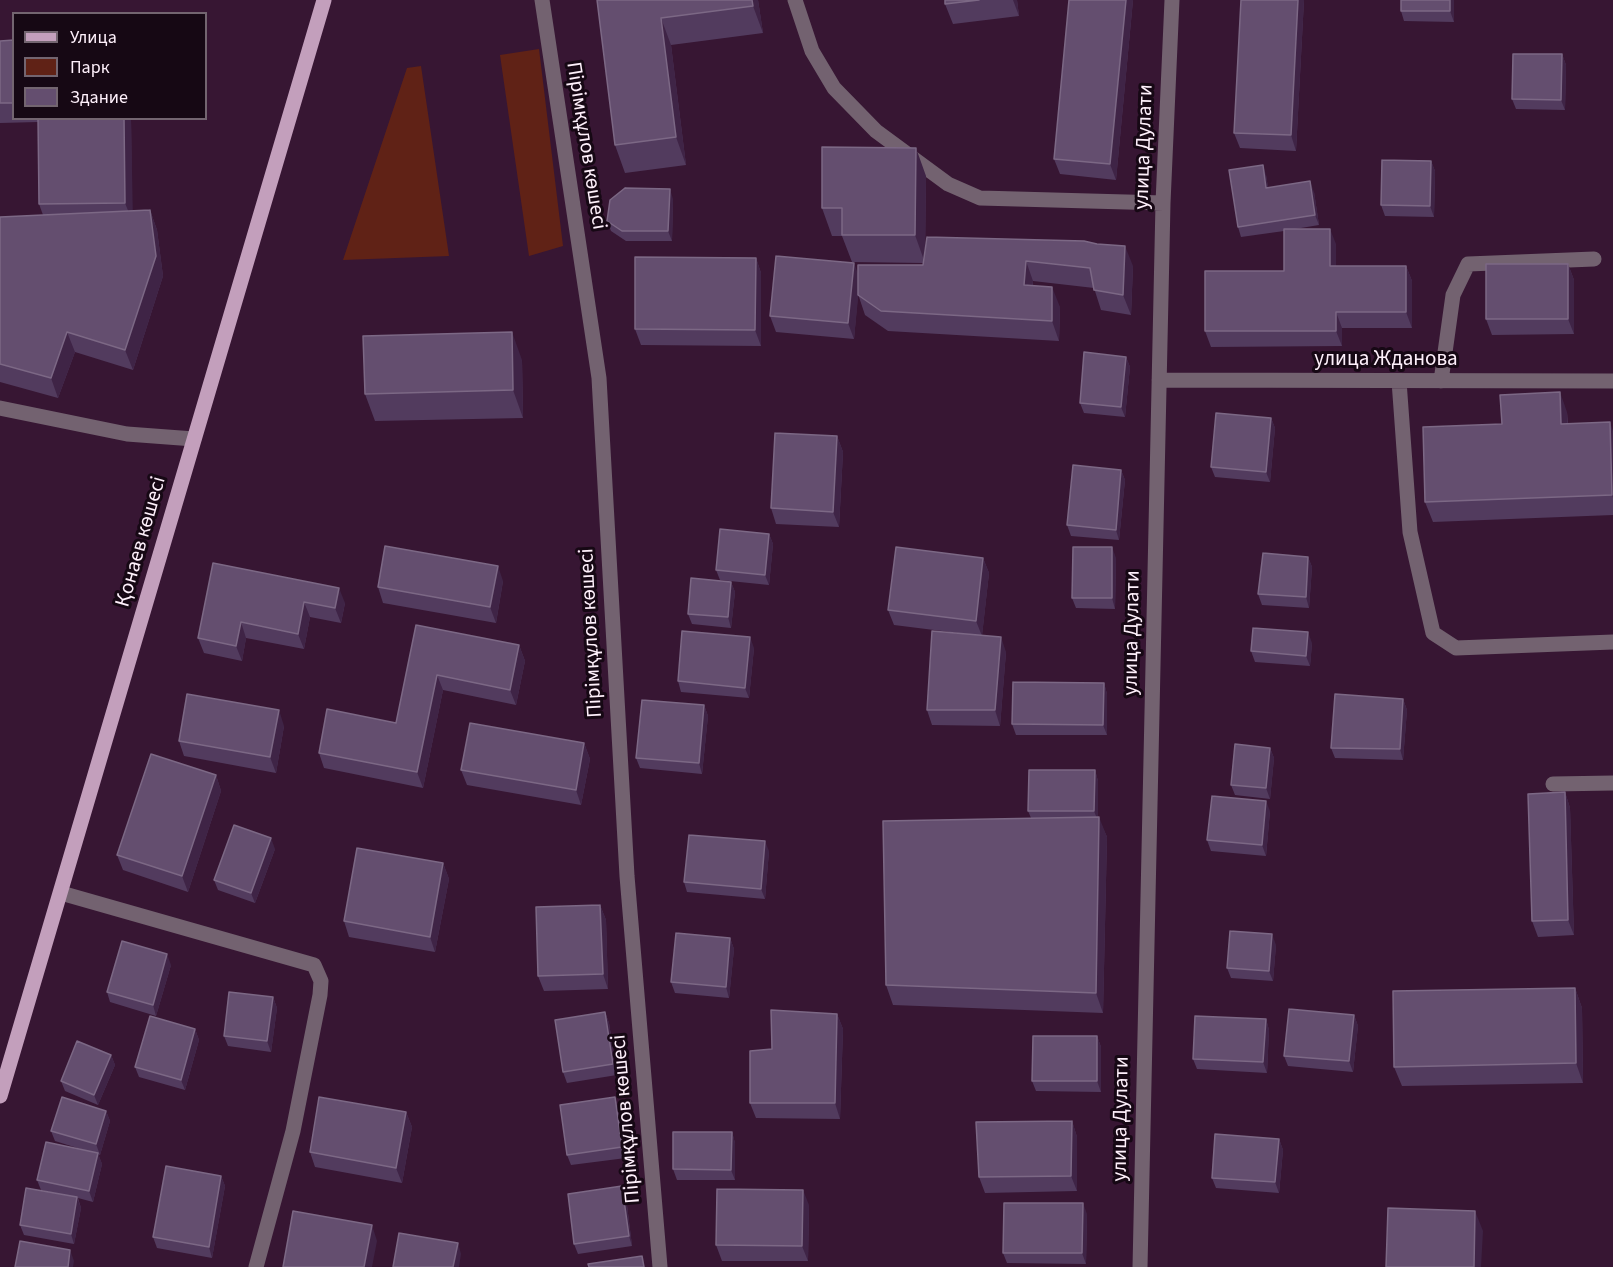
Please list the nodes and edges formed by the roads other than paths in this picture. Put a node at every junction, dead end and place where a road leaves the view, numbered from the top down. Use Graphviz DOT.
graph roads {
  1 [pos="324,0"];
  2 [pos="542,0"];
  3 [pos="795,0"];
  4 [pos="1172,0"];
  5 [pos="1163,203"];
  6 [pos="1594,259"];
  7 [pos="1159,380"];
  8 [pos="1399,381"];
  9 [pos="1441,381"];
  10 [pos="1613,381"];
  11 [pos="0,408"];
  12 [pos="194,439"];
  13 [pos="1613,642"];
  14 [pos="1613,783"];
  15 [pos="1552,784"];
  16 [pos="61,893"];
  17 [pos="0,1096"];
  18 [pos="256,1267"];
  19 [pos="660,1267"];
  20 [pos="1140,1267"];
  1 -- 12 [label="main road, Қонаев көшесі"];
  2 -- 19 [label="street, Пірімқұлов көшесі"];
  3 -- 5 [label="street"];
  4 -- 5 [label="street, улица Дулати"];
  5 -- 7 [label="street, улица Дулати"];
  6 -- 9 [label="street"];
  7 -- 8 [label="street, улица Жданова"];
  7 -- 20 [label="street, улица Дулати"];
  8 -- 9 [label="street, улица Жданова"];
  8 -- 13 [label="street"];
  9 -- 10 [label="street, улица Жданова"];
  11 -- 12 [label="street"];
  12 -- 16 [label="main road, Қонаев көшесі"];
  14 -- 15 [label="street"];
  16 -- 17 [label="main road, Қонаев көшесі"];
  16 -- 18 [label="street"];
}
